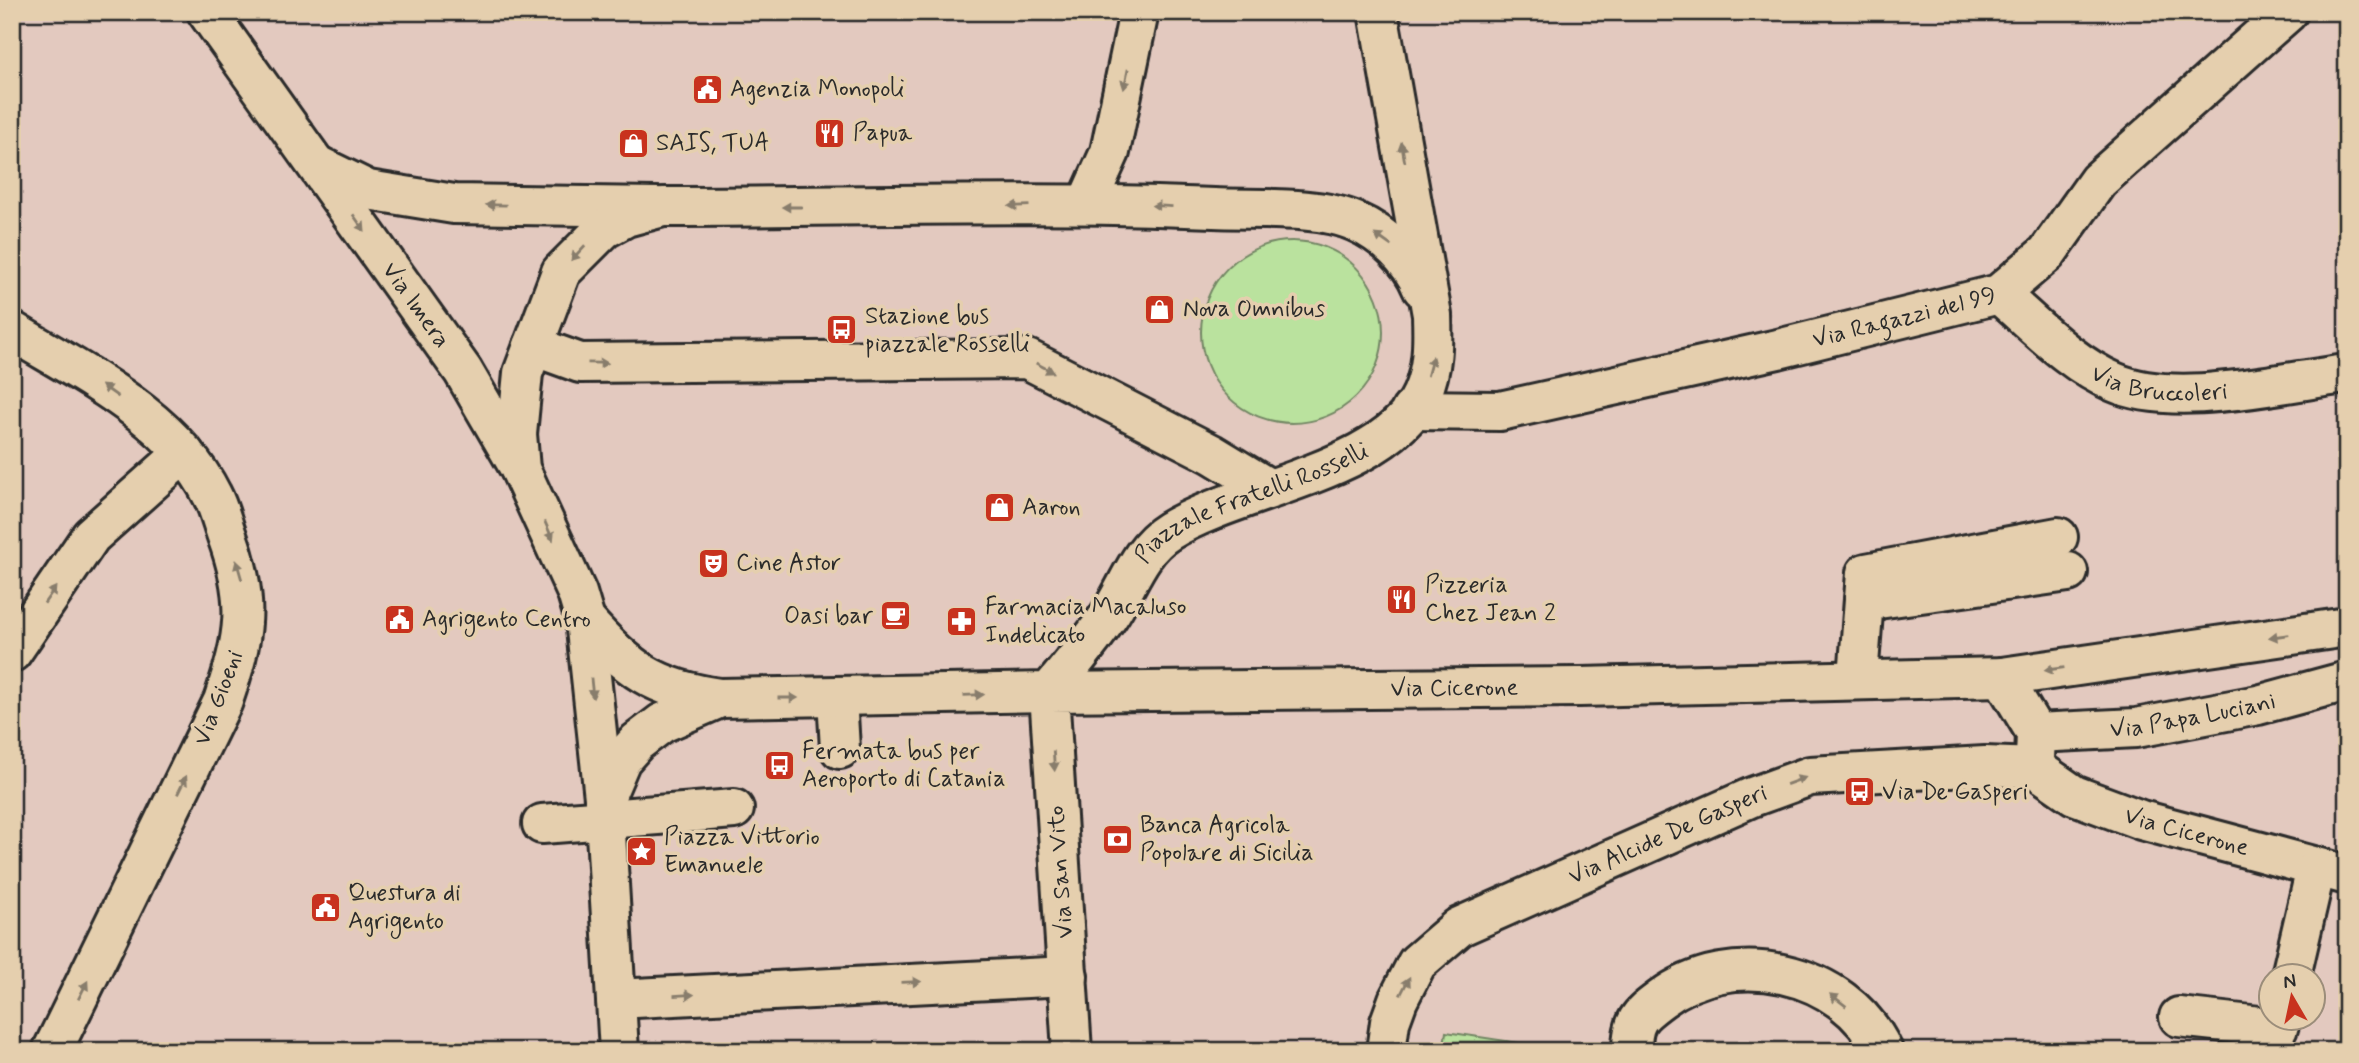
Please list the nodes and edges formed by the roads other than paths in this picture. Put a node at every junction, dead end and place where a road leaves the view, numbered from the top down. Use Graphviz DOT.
graph roads {
  1 [pos="1139,12"];
  2 [pos="1378,12"];
  3 [pos="2288,12"];
  4 [pos="221,17"];
  5 [pos="320,167"];
  6 [pos="1087,202"];
  7 [pos="663,207"];
  8 [pos="1999,294"];
  9 [pos="1432,315"];
  10 [pos="12,331"];
  11 [pos="533,346"];
  12 [pos="2347,374"];
  13 [pos="1411,410"];
  14 [pos="184,453"];
  15 [pos="520,470"];
  16 [pos="1268,488"];
  17 [pos="2063,554"];
  18 [pos="585,620"];
  19 [pos="2347,627"];
  20 [pos="12,652"];
  21 [pos="2002,677"];
  22 [pos="1858,678"];
  23 [pos="2347,681"];
  24 [pos="1049,692"];
  25 [pos="837,697"];
  26 [pos="720,698"];
  27 [pos="839,749"];
  28 [pos="2036,751"];
  29 [pos="734,809"];
  30 [pos="605,810"];
  31 [pos="542,824"];
  32 [pos="2331,872"];
  33 [pos="2296,962"];
  34 [pos="1068,976"];
  35 [pos="616,999"];
  36 [pos="2179,1017"];
  37 [pos="2258,1026"];
  38 [pos="52,1051"];
  39 [pos="619,1051"];
  40 [pos="1072,1051"];
  41 [pos="1386,1051"];
  42 [pos="1632,1051"];
  43 [pos="1883,1051"];
  1 -- 6 [label="street, one-way"];
  9 -- 2 [label="street, one-way"];
  3 -- 8 [label="street, Via Ragazzi del 99"];
  4 -- 5 [label="street, Via Imera"];
  7 -- 5 [label="street, one-way"];
  5 -- 15 [label="street, Via Imera, one-way"];
  6 -- 7 [label="street, one-way"];
  9 -- 6 [label="street, one-way"];
  7 -- 11 [label="street, one-way"];
  8 -- 12 [label="street, Via Bruccoleri"];
  8 -- 13 [label="street, Via Ragazzi del 99"];
  13 -- 9 [label="street, Piazzale Fratelli Rosselli, one-way"];
  14 -- 10 [label="street, Via Gioeni, one-way"];
  11 -- 15 [label="street"];
  11 -- 16 [label="street, one-way"];
  13 -- 16 [label="street, Piazzale Fratelli Rosselli"];
  20 -- 14 [label="street, one-way"];
  38 -- 14 [label="street, Via Gioeni, one-way"];
  15 -- 18 [label="street, Via Imera, one-way"];
  16 -- 24 [label="street, Piazzale Fratelli Rosselli"];
  17 -- 22 [label="street"];
  18 -- 26 [label="street"];
  18 -- 30 [label="street, one-way"];
  19 -- 21 [label="street, Via Cicerone, one-way"];
  21 -- 22 [label="street, Via Cicerone"];
  21 -- 28 [label="street"];
  22 -- 24 [label="street, Via Cicerone"];
  23 -- 28 [label="street, Via Papa Luciani"];
  25 -- 24 [label="street, Via Cicerone, one-way"];
  24 -- 34 [label="street, Via San Vito, one-way"];
  26 -- 25 [label="street, one-way"];
  25 -- 27 [label="street"];
  26 -- 30 [label="street"];
  28 -- 32 [label="street, Via Cicerone"];
  41 -- 28 [label="street, Via Alcide De Gasperi, one-way"];
  29 -- 30 [label="street"];
  30 -- 31 [label="street"];
  30 -- 35 [label="street"];
  32 -- 33 [label="street"];
  35 -- 34 [label="street, one-way"];
  34 -- 40 [label="street, Via San Vito"];
  35 -- 39 [label="street"];
  36 -- 37 [label="street"];
  43 -- 42 [label="street, one-way"];
}
